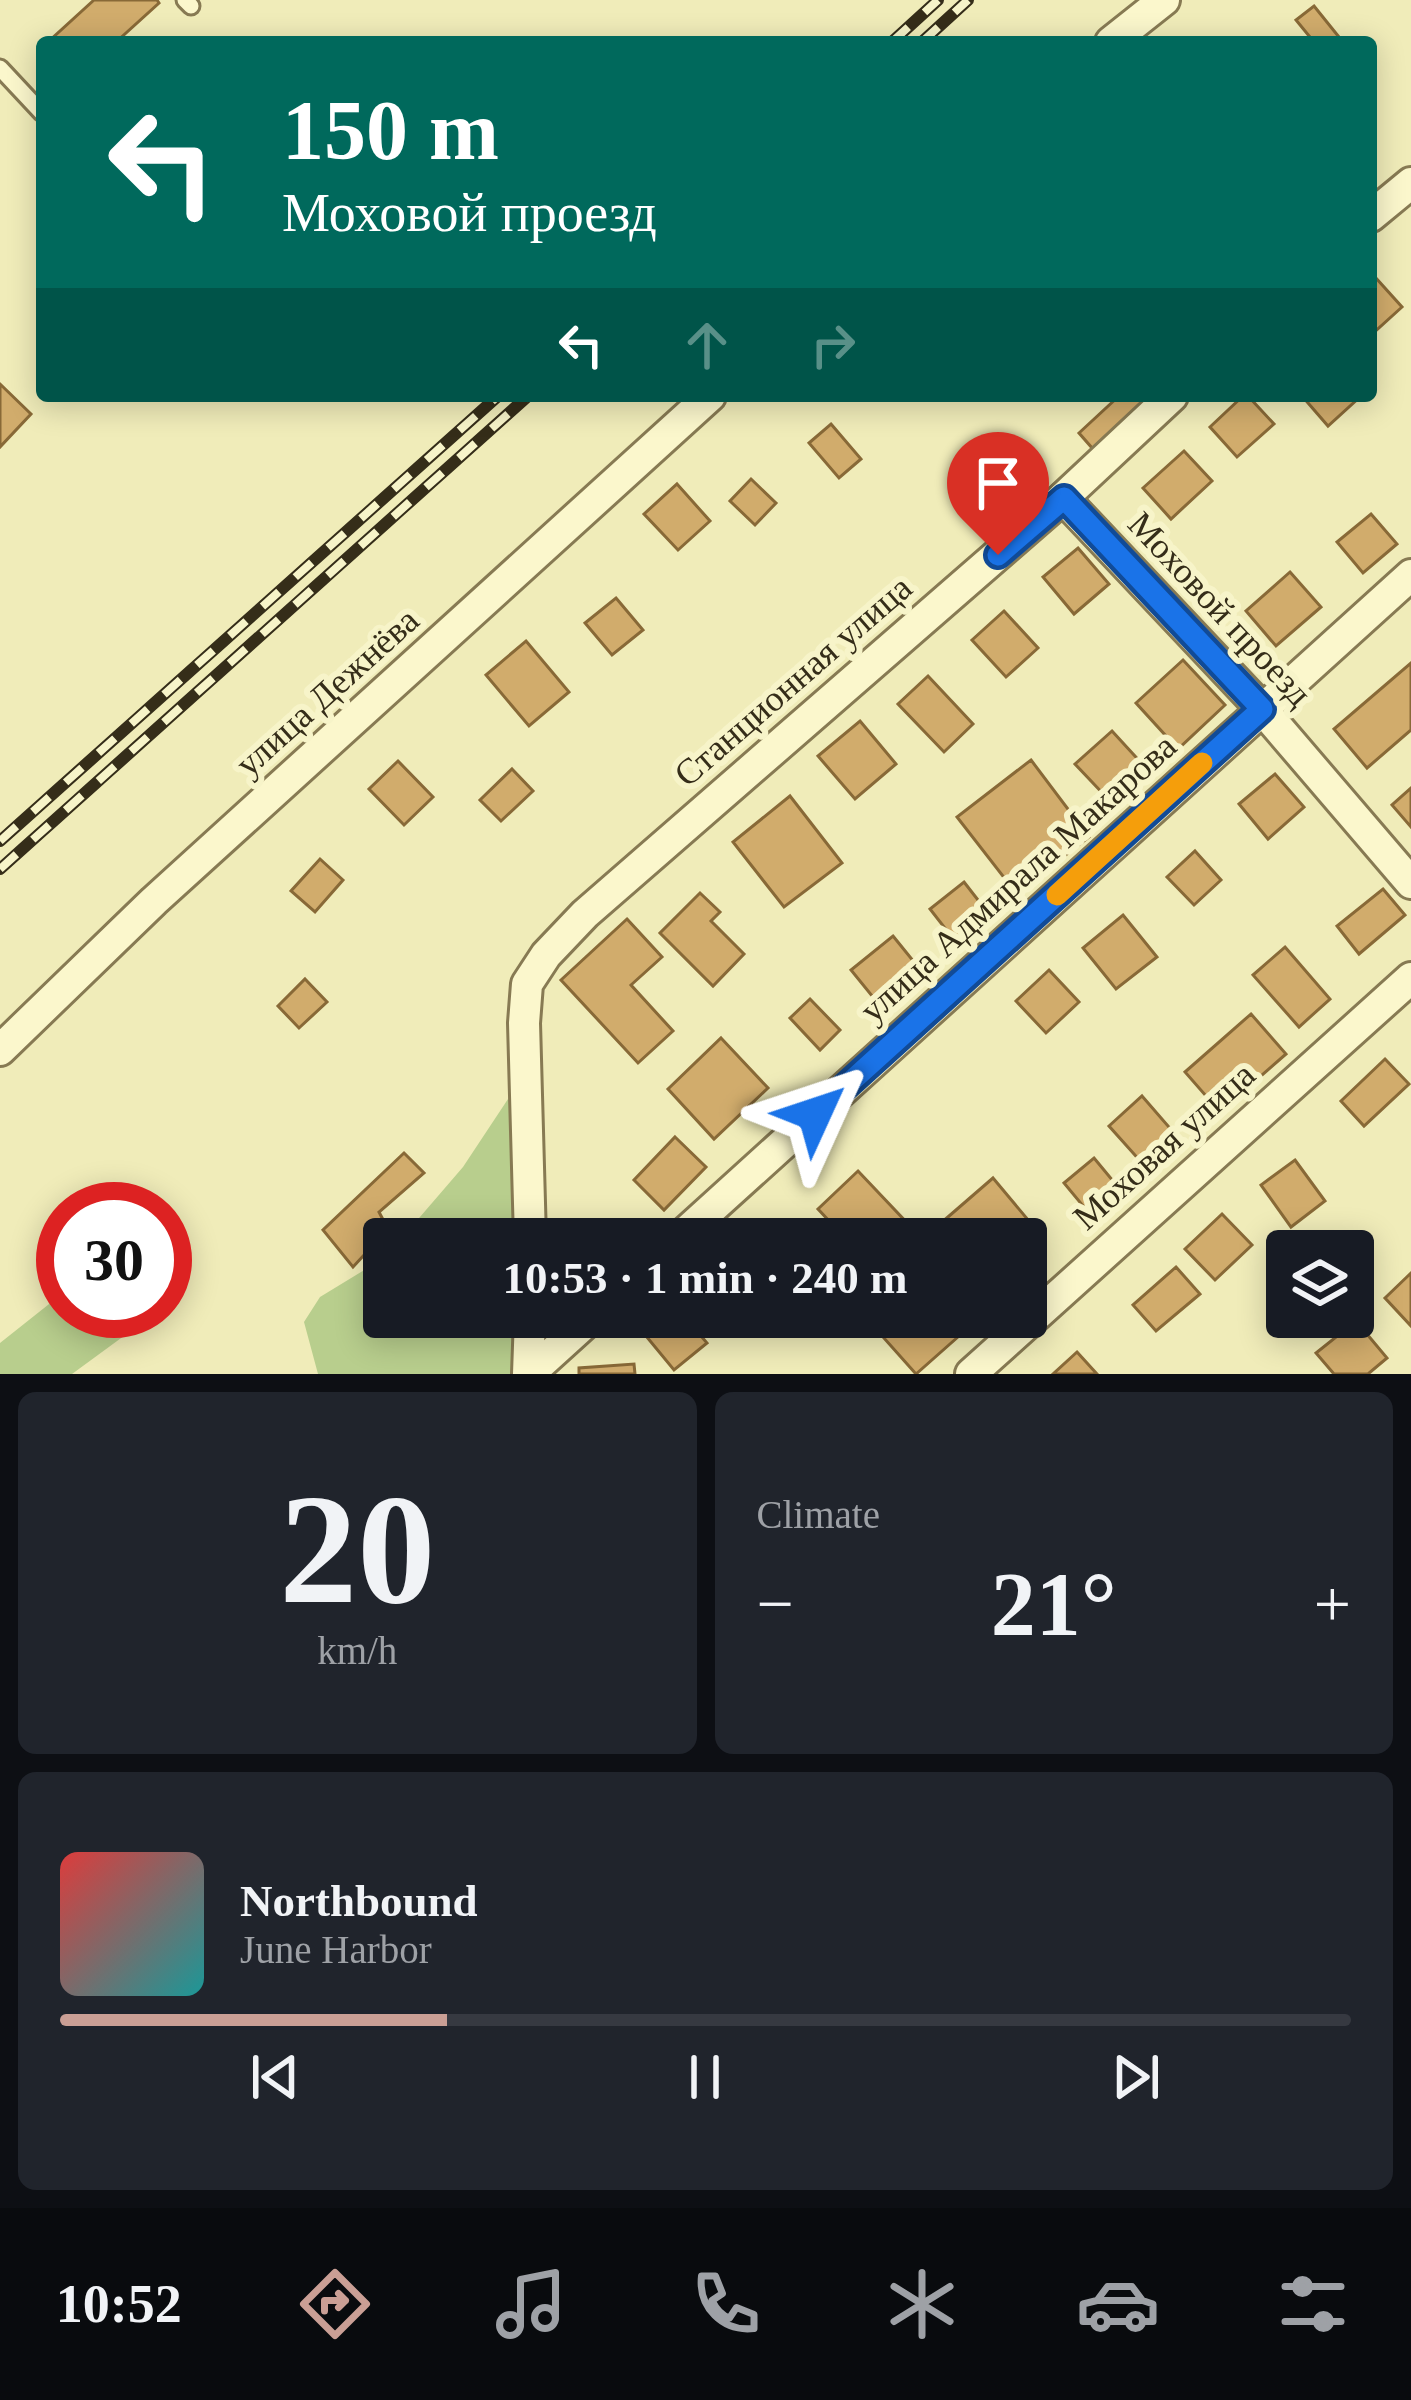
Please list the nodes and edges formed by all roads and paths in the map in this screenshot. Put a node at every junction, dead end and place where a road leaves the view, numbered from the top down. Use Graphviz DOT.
graph roads {
  1 [pos="1164,0"];
  2 [pos="1119,36"];
  3 [pos="0,68"];
  4 [pos="36,107"];
  5 [pos="1411,183"];
  6 [pos="1377,211"];
  7 [pos="703,402"];
  8 [pos="1166,402"];
  9 [pos="1064,498"];
  10 [pos="1411,575"];
  11 [pos="1262,709"];
  12 [pos="1411,883"];
  13 [pos="1411,978"];
  14 [pos="0,1050"];
  15 [pos="529,1218"];
  16 [pos="701,1218"];
  17 [pos="530,1338"];
  18 [pos="569,1338"];
  19 [pos="529,1374"];
  20 [pos="971,1374"];
  1 -- 2 [label="street"];
  3 -- 4 [label="lane"];
  5 -- 6 [label="street"];
  7 -- 14 [label="street, улица Дежнёва"];
  8 -- 9 [label="street, Станционная улица"];
  9 -- 11 [label="street, Моховой проезд"];
  9 -- 15 [label="street, Станционная улица"];
  10 -- 11 [label="street, улица Адмирала Макарова"];
  11 -- 12 [label="street, Моховой проезд"];
  11 -- 16 [label="street, улица Адмирала Макарова"];
  13 -- 20 [label="street, Моховая улица"];
  17 -- 19 [label="street"];
  18 -- 19 [label="street"];
}
